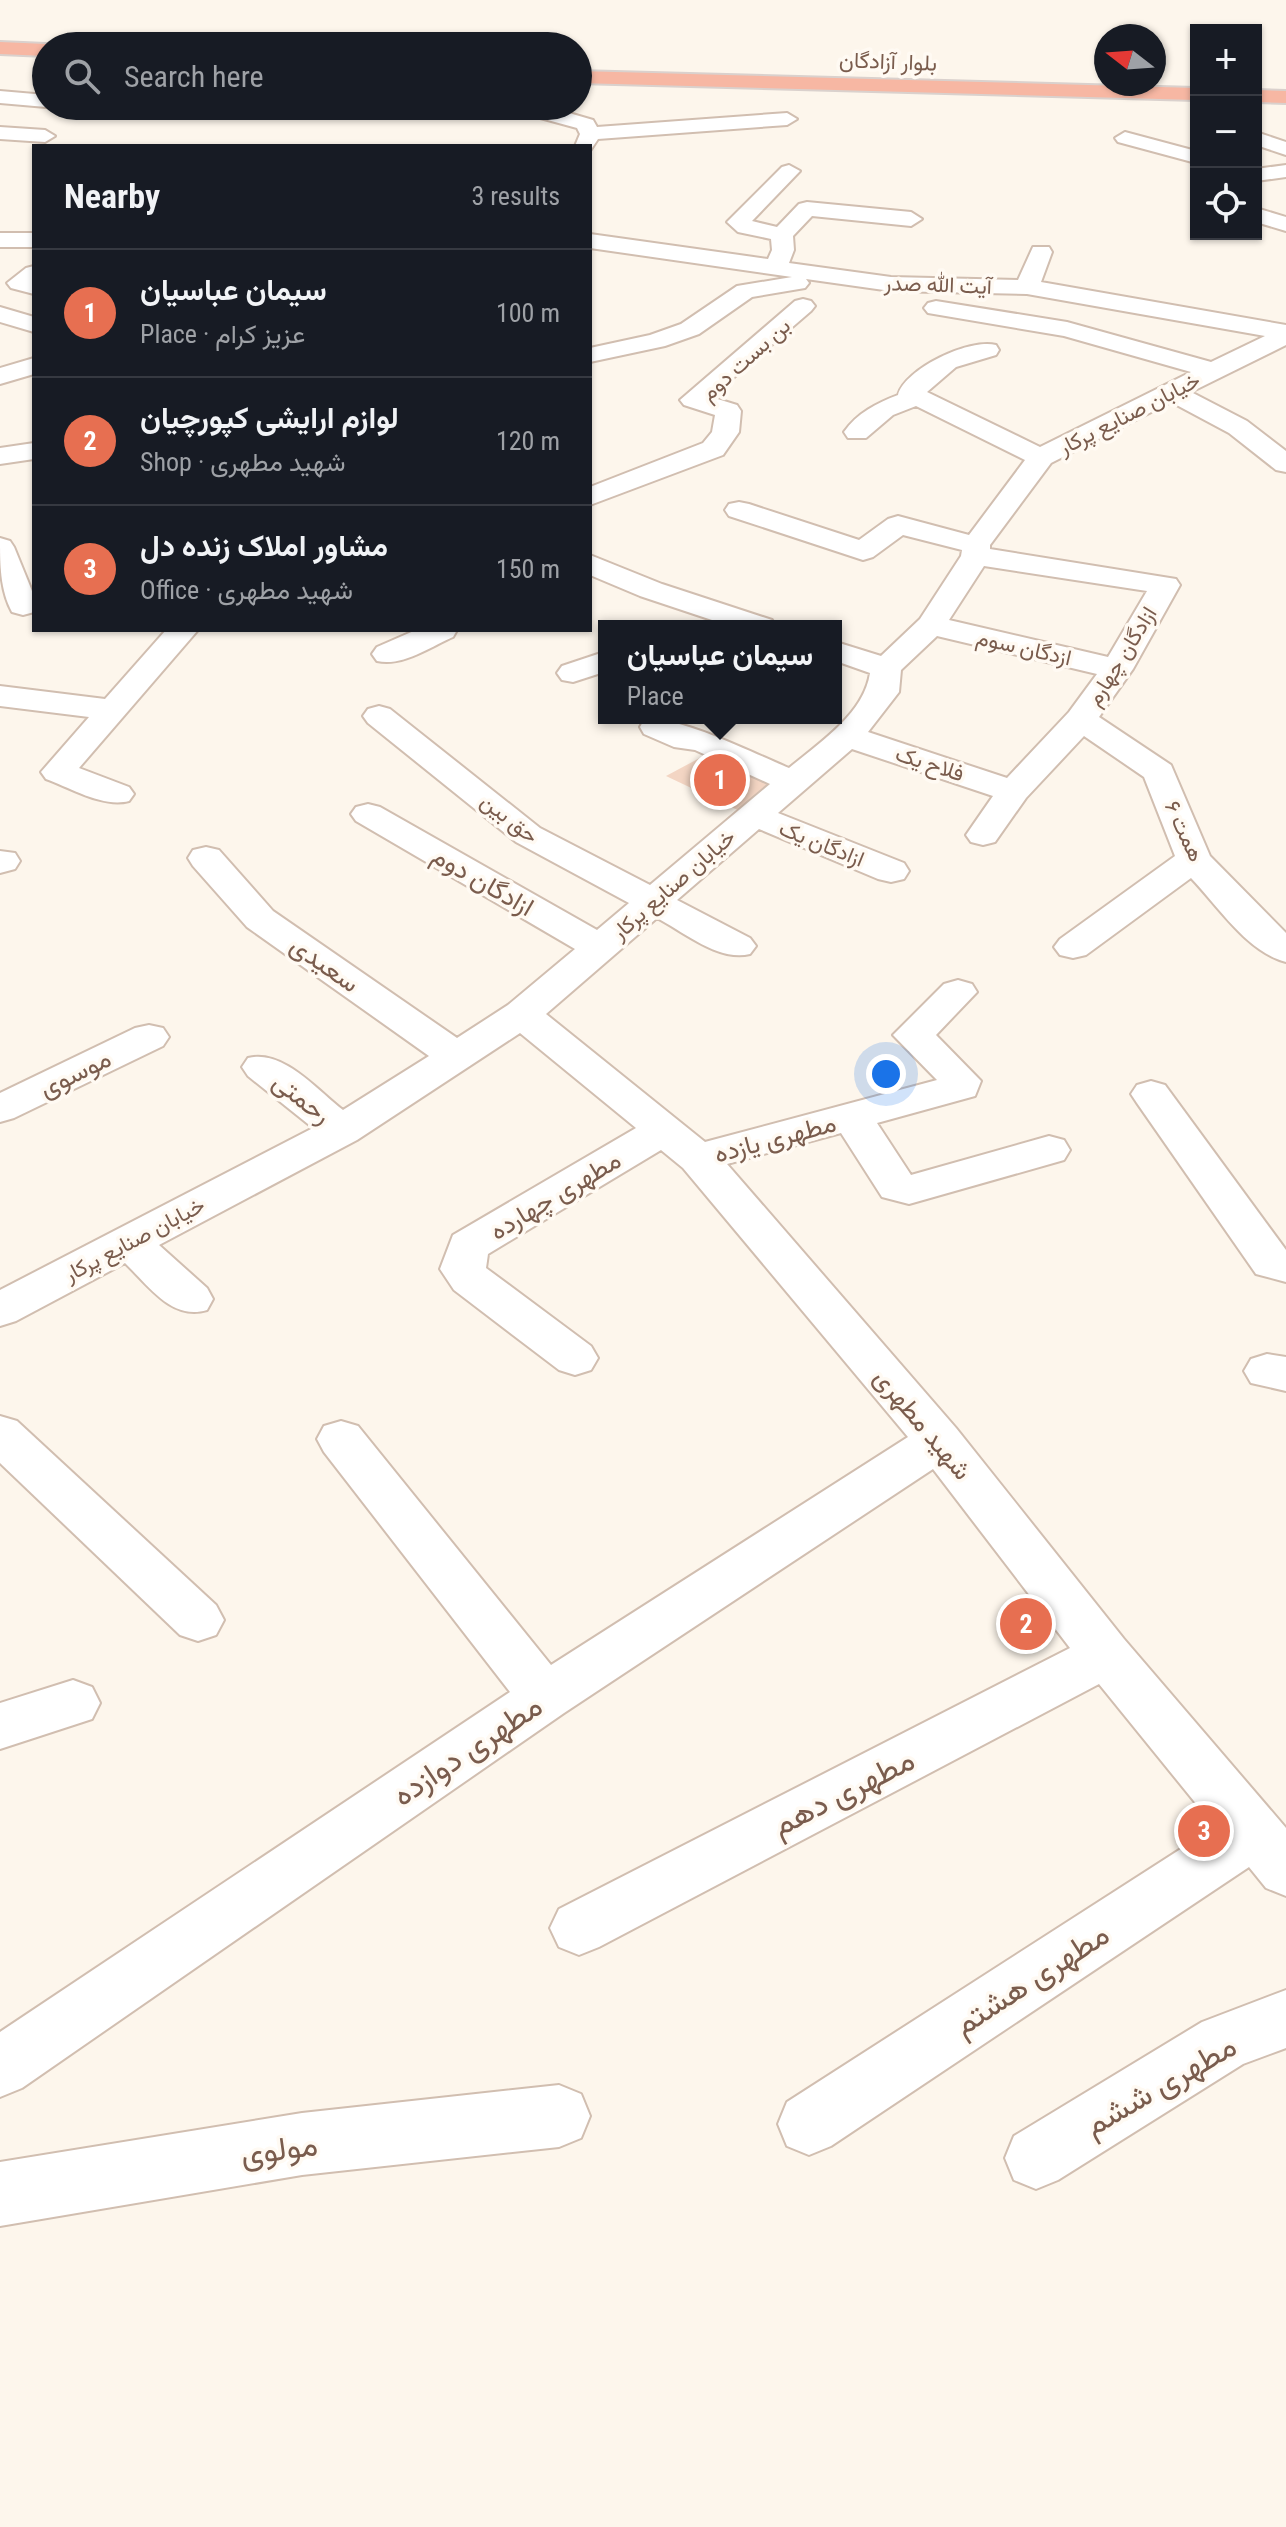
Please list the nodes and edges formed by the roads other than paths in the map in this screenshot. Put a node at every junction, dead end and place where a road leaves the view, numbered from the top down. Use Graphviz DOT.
graph roads {
  1 [pos="0,48"];
  2 [pos="32,49"];
  3 [pos="0,60"];
  4 [pos="32,61"];
  5 [pos="592,65"];
  6 [pos="592,77"];
  7 [pos="1094,80"];
  8 [pos="1166,81"];
  9 [pos="1190,82"];
  10 [pos="1262,84"];
  11 [pos="1286,85"];
  12 [pos="1190,94"];
  13 [pos="1262,96"];
  14 [pos="0,97"];
  15 [pos="1286,97"];
  16 [pos="32,100"];
  17 [pos="787,119"];
  18 [pos="571,120"];
  19 [pos="1281,123"];
  20 [pos="1262,127"];
  21 [pos="0,133"];
  22 [pos="45,136"];
  23 [pos="1125,138"];
  24 [pos="587,140"];
  25 [pos="1262,140"];
  26 [pos="1286,149"];
  27 [pos="1190,155"];
  28 [pos="789,171"];
  29 [pos="1286,171"];
  30 [pos="1262,174"];
  31 [pos="1262,217"];
  32 [pos="911,219"];
  33 [pos="627,223"];
  34 [pos="1286,224"];
  35 [pos="782,235"];
  36 [pos="0,240"];
  37 [pos="32,240"];
  38 [pos="596,242"];
  39 [pos="1041,252"];
  40 [pos="775,269"];
  41 [pos="32,274"];
  42 [pos="32,286"];
  43 [pos="1027,287"];
  44 [pos="688,306"];
  45 [pos="803,306"];
  46 [pos="718,310"];
  47 [pos="0,314"];
  48 [pos="32,324"];
  49 [pos="1286,334"];
  50 [pos="987,350"];
  51 [pos="592,355"];
  52 [pos="32,367"];
  53 [pos="1214,371"];
  54 [pos="4,376"];
  55 [pos="32,389"];
  56 [pos="1171,392"];
  57 [pos="910,393"];
  58 [pos="857,432"];
  59 [pos="32,451"];
  60 [pos="0,456"];
  61 [pos="1041,457"];
  62 [pos="1283,459"];
  63 [pos="596,487"];
  64 [pos="739,510"];
  65 [pos="0,547"];
  66 [pos="976,550"];
  67 [pos="592,565"];
  68 [pos="23,606"];
  69 [pos="707,608"];
  70 [pos="684,620"];
  71 [pos="743,620"];
  72 [pos="931,625"];
  73 [pos="181,632"];
  74 [pos="438,632"];
  75 [pos="842,653"];
  76 [pos="388,654"];
  77 [pos="598,663"];
  78 [pos="886,668"];
  79 [pos="1117,669"];
  80 [pos="573,673"];
  81 [pos="0,696"];
  82 [pos="113,710"];
  83 [pos="379,716"];
  84 [pos="1081,719"];
  85 [pos="656,727"];
  86 [pos="847,736"];
  87 [pos="793,782"];
  88 [pos="1013,791"];
  89 [pos="117,794"];
  90 [pos="368,814"];
  91 [pos="754,815"];
  92 [pos="983,835"];
  93 [pos="206,858"];
  94 [pos="1194,859"];
  95 [pos="891,871"];
  96 [pos="652,902"];
  97 [pos="737,946"];
  98 [pos="599,947"];
  99 [pos="1073,947"];
  100 [pos="1286,951"];
  101 [pos="958,992"];
  102 [pos="522,1014"];
  103 [pos="149,1037"];
  104 [pos="456,1056"];
  105 [pos="262,1067"];
  106 [pos="1151,1094"];
  107 [pos="0,1109"];
  108 [pos="852,1117"];
  109 [pos="342,1130"];
  110 [pos="680,1145"];
  111 [pos="1049,1150"];
  112 [pos="129,1242"];
  113 [pos="1286,1266"];
  114 [pos="191,1299"];
  115 [pos="0,1310"];
  116 [pos="575,1358"];
  117 [pos="0,1434"];
  118 [pos="341,1439"];
  119 [pos="939,1441"];
  120 [pos="198,1620"];
  121 [pos="1106,1655"];
  122 [pos="545,1697"];
  123 [pos="73,1703"];
  124 [pos="0,1726"];
  125 [pos="1270,1852"];
  126 [pos="579,1928"];
  127 [pos="1286,2019"];
  128 [pos="0,2067"];
  129 [pos="559,2116"];
  130 [pos="809,2124"];
  131 [pos="1036,2158"];
  132 [pos="0,2194"];
  1 -- 2 [label="highway"];
  3 -- 4 [label="highway"];
  5 -- 7 [label="highway, بلوار آزادگان"];
  6 -- 12 [label="highway, بلوار آزادگان"];
  8 -- 9 [label="highway"];
  10 -- 11 [label="highway"];
  13 -- 15 [label="highway"];
  14 -- 16 [label="street"];
  17 -- 24 [label="street"];
  18 -- 24 [label="street"];
  19 -- 20 [label="street"];
  21 -- 22 [label="street"];
  23 -- 27 [label="street"];
  25 -- 26 [label="street"];
  28 -- 35 [label="street"];
  29 -- 30 [label="street"];
  31 -- 34 [label="street"];
  32 -- 35 [label="street"];
  33 -- 38 [label="street"];
  35 -- 40 [label="street"];
  36 -- 37 [label="street"];
  38 -- 40 [label="street, آیت الله صدر"];
  39 -- 43 [label="street"];
  40 -- 43 [label="street, آیت الله صدر"];
  41 -- 42 [label="street"];
  43 -- 49 [label="street, آیت الله صدر"];
  44 -- 46 [label="street"];
  45 -- 63 [label="street, بن بست دوم"];
  46 -- 51 [label="street"];
  46 -- 53 [label="street"];
  47 -- 48 [label="street"];
  49 -- 53 [label="street, خیابان صنایع پرکار"];
  50 -- 57 [label="street"];
  52 -- 54 [label="street"];
  53 -- 56 [label="street, خیابان صنایع پرکار"];
  54 -- 55 [label="street"];
  56 -- 61 [label="street, خیابان صنایع پرکار"];
  56 -- 62 [label="street"];
  57 -- 58 [label="street"];
  57 -- 61 [label="street"];
  59 -- 60 [label="street"];
  61 -- 66 [label="street, خیابان صنایع پرکار"];
  64 -- 66 [label="street"];
  65 -- 68 [label="street"];
  66 -- 72 [label="street, خیابان صنایع پرکار"];
  66 -- 79 [label="street, ازادگان چهارم"];
  67 -- 69 [label="street"];
  69 -- 70 [label="street"];
  69 -- 71 [label="street"];
  72 -- 78 [label="street, خیابان صنایع پرکار"];
  72 -- 79 [label="street, ازدگان سوم"];
  73 -- 82 [label="street"];
  74 -- 76 [label="street"];
  75 -- 78 [label="street"];
  77 -- 80 [label="street"];
  78 -- 86 [label="street, خیابان صنایع پرکار"];
  79 -- 84 [label="street, ازادگان چهارم"];
  81 -- 82 [label="street"];
  82 -- 89 [label="street"];
  83 -- 96 [label="street, حق بین"];
  84 -- 88 [label="street, ازادگان چهارم"];
  84 -- 94 [label="street, همت ۶"];
  85 -- 87 [label="street"];
  86 -- 87 [label="street, خیابان صنایع پرکار"];
  86 -- 88 [label="street, فلاح یک"];
  87 -- 91 [label="street, خیابان صنایع پرکار"];
  88 -- 92 [label="street, ازادگان چهارم"];
  90 -- 98 [label="street, ازادگان دوم"];
  91 -- 95 [label="street, ازادگان یک"];
  91 -- 96 [label="street, خیابان صنایع پرکار"];
  93 -- 104 [label="street, سعیدی"];
  94 -- 99 [label="street"];
  94 -- 100 [label="street, همت ۶"];
  96 -- 97 [label="street, حق بین"];
  96 -- 98 [label="street, خیابان صنایع پرکار"];
  98 -- 102 [label="street, خیابان صنایع پرکار"];
  101 -- 108 [label="street, مطهری یازده"];
  102 -- 104 [label="street, خیابان صنایع پرکار"];
  102 -- 110 [label="street, شهید مطهری"];
  103 -- 107 [label="street, موسوی"];
  104 -- 109 [label="street, خیابان صنایع پرکار"];
  105 -- 109 [label="street, رحمتی"];
  106 -- 113 [label="street"];
  108 -- 110 [label="street, مطهری یازده"];
  108 -- 111 [label="street, مطهری یازده"];
  109 -- 112 [label="street, خیابان صنایع پرکار"];
  110 -- 116 [label="street, مطهری چهارده"];
  110 -- 119 [label="street, شهید مطهری"];
  112 -- 114 [label="street"];
  112 -- 115 [label="street, خیابان صنایع پرکار"];
  117 -- 120 [label="street"];
  118 -- 122 [label="street"];
  119 -- 121 [label="street, شهید مطهری"];
  119 -- 122 [label="street, مطهری دوازده"];
  121 -- 125 [label="street, شهید مطهری"];
  121 -- 126 [label="street, مطهری دهم"];
  122 -- 128 [label="street, مطهری دوازده"];
  123 -- 124 [label="street"];
  125 -- 130 [label="street, مطهری هشتم"];
  127 -- 131 [label="street, مطهری ششم"];
  129 -- 132 [label="street, مولوی"];
}
